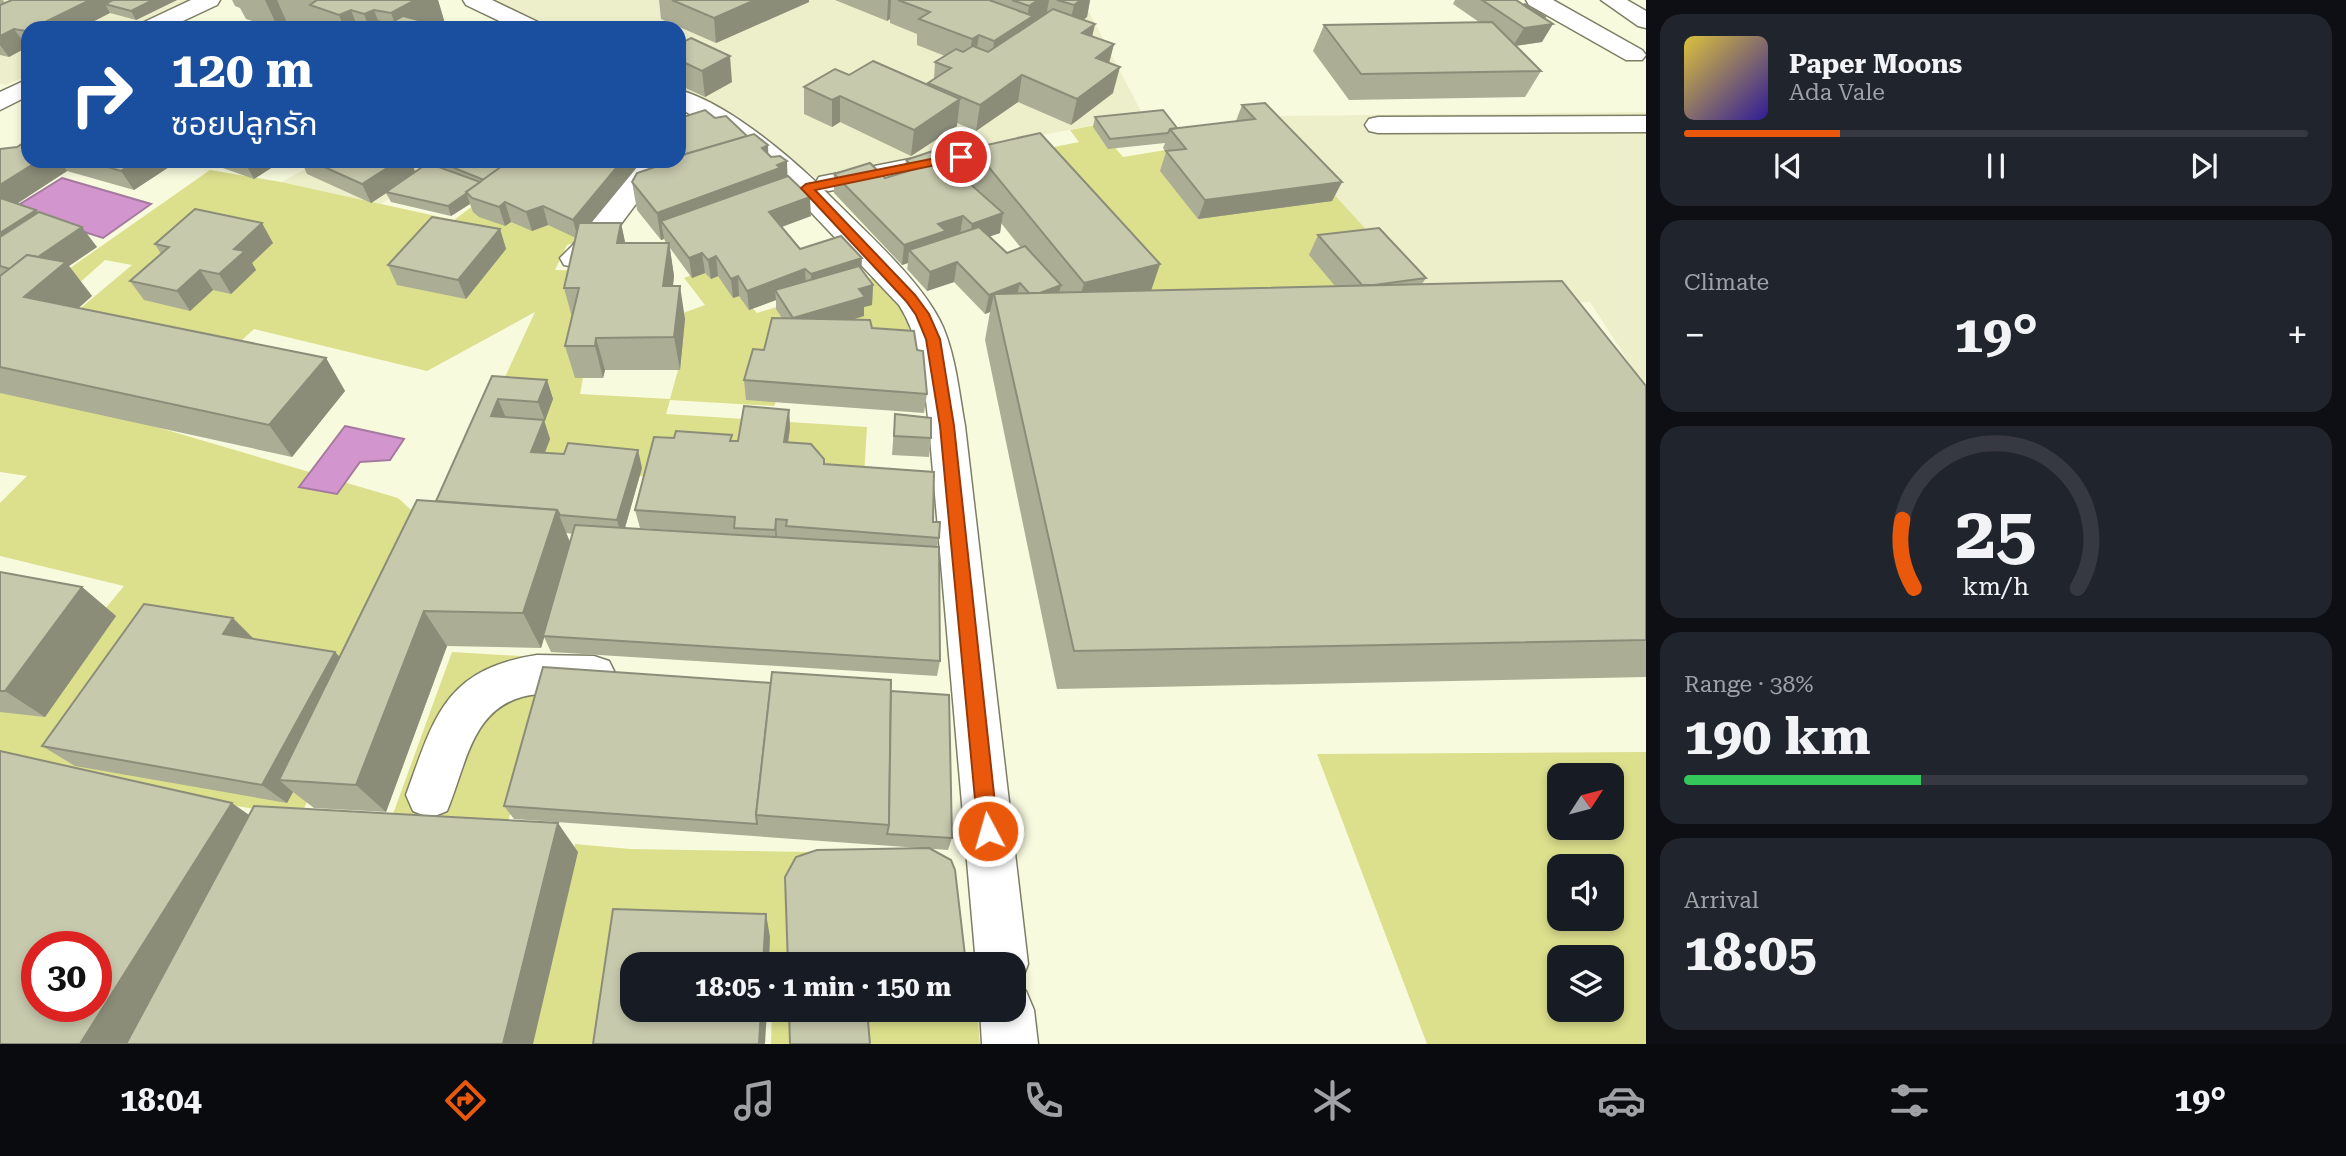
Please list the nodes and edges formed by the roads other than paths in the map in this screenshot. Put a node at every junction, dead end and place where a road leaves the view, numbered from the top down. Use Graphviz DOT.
graph roads {
  1 [pos="209,0"];
  2 [pos="474,0"];
  3 [pos="1538,0"];
  4 [pos="1554,0"];
  5 [pos="1612,0"];
  6 [pos="165,21"];
  7 [pos="518,21"];
  8 [pos="1646,21"];
  9 [pos="1640,59"];
  10 [pos="686,112"];
  11 [pos="1646,124"];
  12 [pos="1378,125"];
  13 [pos="649,168"];
  14 [pos="998,174"];
  15 [pos="806,188"];
  16 [pos="575,258"];
  17 [pos="630,677"];
  18 [pos="430,795"];
  19 [pos="1000,952"];
  20 [pos="1008,1022"];
  21 [pos="1010,1044"];
  1 -- 6 [label="street"];
  2 -- 7 [label="street"];
  3 -- 9 [label="street"];
  4 -- 9 [label="street"];
  5 -- 8 [label="street"];
  10 -- 15 [label="street"];
  11 -- 12 [label="street"];
  13 -- 16 [label="street"];
  14 -- 15 [label="street"];
  15 -- 19 [label="street"];
  17 -- 18 [label="street"];
  20 -- 21 [label="street"];
}
